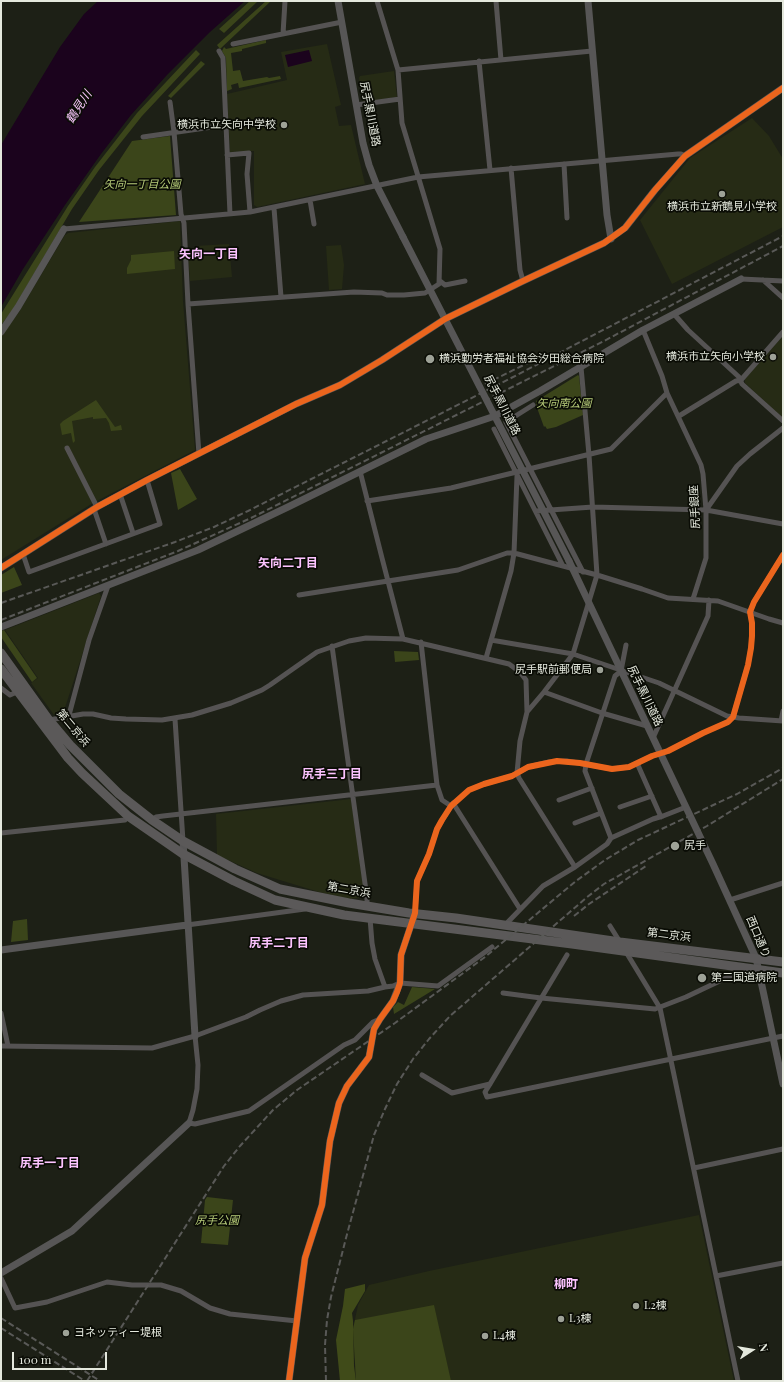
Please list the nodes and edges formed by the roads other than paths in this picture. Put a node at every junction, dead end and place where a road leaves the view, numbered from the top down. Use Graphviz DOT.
graph roads {
  1 [pos="285,1"];
  2 [pos="338,1"];
  3 [pos="377,1"];
  4 [pos="496,1"];
  5 [pos="588,1"];
  6 [pos="342,22"];
  7 [pos="283,34"];
  8 [pos="233,44"];
  9 [pos="218,51"];
  10 [pos="592,51"];
  11 [pos="501,60"];
  12 [pos="479,61"];
  13 [pos="398,70"];
  14 [pos="783,88"];
  15 [pos="400,99"];
  16 [pos="170,102"];
  17 [pos="356,105"];
  18 [pos="226,125"];
  19 [pos="174,132"];
  20 [pos="143,137"];
  21 [pos="227,155"];
  22 [pos="685,156"];
  23 [pos="603,160"];
  24 [pos="564,164"];
  25 [pos="512,168"];
  26 [pos="490,170"];
  27 [pos="418,176"];
  28 [pos="377,186"];
  29 [pos="310,200"];
  30 [pos="274,208"];
  31 [pos="250,212"];
  32 [pos="230,214"];
  33 [pos="567,218"];
  34 [pos="182,219"];
  35 [pos="314,224"];
  36 [pos="64,229"];
  37 [pos="611,239"];
  38 [pos="741,279"];
  39 [pos="763,280"];
  40 [pos="440,281"];
  41 [pos="465,281"];
  42 [pos="523,281"];
  43 [pos="783,281"];
  44 [pos="281,297"];
  45 [pos="783,298"];
  46 [pos="188,304"];
  47 [pos="674,314"];
  48 [pos="445,319"];
  49 [pos="642,330"];
  50 [pos="1,332"];
  51 [pos="783,332"];
  52 [pos="581,367"];
  53 [pos="741,380"];
  54 [pos="667,393"];
  55 [pos="533,405"];
  56 [pos="495,416"];
  57 [pos="679,416"];
  58 [pos="783,421"];
  59 [pos="783,428"];
  60 [pos="494,429"];
  61 [pos="67,448"];
  62 [pos="200,454"];
  63 [pos="589,455"];
  64 [pos="531,469"];
  65 [pos="360,471"];
  66 [pos="516,474"];
  67 [pos="147,480"];
  68 [pos="120,494"];
  69 [pos="367,501"];
  70 [pos="95,508"];
  71 [pos="593,508"];
  72 [pos="552,510"];
  73 [pos="706,510"];
  74 [pos="536,511"];
  75 [pos="783,524"];
  76 [pos="133,533"];
  77 [pos="106,544"];
  78 [pos="514,553"];
  79 [pos="22,554"];
  80 [pos="783,555"];
  81 [pos="563,566"];
  82 [pos="1,568"];
  83 [pos="574,570"];
  84 [pos="583,572"];
  85 [pos="597,576"];
  86 [pos="388,581"];
  87 [pos="108,586"];
  88 [pos="299,595"];
  89 [pos="693,599"];
  90 [pos="709,600"];
  91 [pos="589,603"];
  92 [pos="750,612"];
  93 [pos="783,623"];
  94 [pos="1,627"];
  95 [pos="403,639"];
  96 [pos="491,640"];
  97 [pos="421,642"];
  98 [pos="626,645"];
  99 [pos="332,646"];
  100 [pos="1,653"];
  101 [pos="573,654"];
  102 [pos="486,658"];
  103 [pos="1,669"];
  104 [pos="621,671"];
  105 [pos="1,688"];
  106 [pos="675,690"];
  107 [pos="17,692"];
  108 [pos="544,692"];
  109 [pos="783,711"];
  110 [pos="527,712"];
  111 [pos="602,713"];
  112 [pos="69,716"];
  113 [pos="733,717"];
  114 [pos="175,719"];
  115 [pos="50,720"];
  116 [pos="782,721"];
  117 [pos="647,726"];
  118 [pos="653,738"];
  119 [pos="660,754"];
  120 [pos="638,763"];
  121 [pos="586,764"];
  122 [pos="517,773"];
  123 [pos="437,785"];
  124 [pos="592,788"];
  125 [pos="353,795"];
  126 [pos="652,796"];
  127 [pos="559,800"];
  128 [pos="452,804"];
  129 [pos="620,807"];
  130 [pos="686,807"];
  131 [pos="601,813"];
  132 [pos="181,815"];
  133 [pos="128,816"];
  134 [pos="661,817"];
  135 [pos="152,820"];
  136 [pos="575,823"];
  137 [pos="1,833"];
  138 [pos="611,838"];
  139 [pos="183,841"];
  140 [pos="183,854"];
  141 [pos="575,867"];
  142 [pos="783,883"];
  143 [pos="730,900"];
  144 [pos="367,906"];
  145 [pos="310,907"];
  146 [pos="520,909"];
  147 [pos="415,913"];
  148 [pos="370,918"];
  149 [pos="412,923"];
  150 [pos="187,925"];
  151 [pos="504,926"];
  152 [pos="610,926"];
  153 [pos="620,942"];
  154 [pos="492,947"];
  155 [pos="1,950"];
  156 [pos="626,952"];
  157 [pos="567,955"];
  158 [pos="756,958"];
  159 [pos="783,962"];
  160 [pos="748,968"];
  161 [pos="759,970"];
  162 [pos="783,972"];
  163 [pos="400,983"];
  164 [pos="385,987"];
  165 [pos="502,992"];
  166 [pos="541,998"];
  167 [pos="660,1008"];
  168 [pos="1,1013"];
  169 [pos="380,1019"];
  170 [pos="195,1036"];
  171 [pos="783,1036"];
  172 [pos="773,1038"];
  173 [pos="1,1046"];
  174 [pos="8,1046"];
  175 [pos="671,1059"];
  176 [pos="422,1075"];
  177 [pos="490,1084"];
  178 [pos="783,1084"];
  179 [pos="189,1123"];
  180 [pos="783,1149"];
  181 [pos="694,1168"];
  182 [pos="783,1262"];
  183 [pos="1,1273"];
  184 [pos="716,1276"];
  185 [pos="1,1278"];
  186 [pos="297,1321"];
  187 [pos="289,1381"];
  188 [pos="738,1381"];
  1 -- 7 [label="street"];
  2 -- 6 [label="street, 尻手黒川道路"];
  3 -- 13 [label="street"];
  4 -- 11 [label="street"];
  5 -- 10 [label="street"];
  6 -- 7 [label="street"];
  6 -- 17 [label="street, 尻手黒川道路"];
  7 -- 8 [label="street"];
  9 -- 18 [label="street"];
  10 -- 11 [label="street"];
  10 -- 23 [label="street"];
  11 -- 12 [label="street"];
  12 -- 13 [label="street"];
  12 -- 26 [label="street"];
  13 -- 15 [label="street"];
  14 -- 22 [label="street"];
  15 -- 17 [label="street"];
  15 -- 27 [label="street"];
  16 -- 19 [label="street"];
  17 -- 28 [label="street, 尻手黒川道路"];
  18 -- 19 [label="street"];
  18 -- 21 [label="street"];
  19 -- 20 [label="street"];
  19 -- 34 [label="street"];
  21 -- 31 [label="street"];
  21 -- 32 [label="street"];
  22 -- 23 [label="street"];
  22 -- 37 [label="street"];
  23 -- 24 [label="street"];
  23 -- 37 [label="street"];
  24 -- 25 [label="street"];
  24 -- 33 [label="street"];
  25 -- 26 [label="street"];
  25 -- 42 [label="street"];
  26 -- 27 [label="street"];
  27 -- 28 [label="street"];
  27 -- 40 [label="street"];
  28 -- 29 [label="street"];
  28 -- 48 [label="street, 尻手黒川道路, bridge"];
  29 -- 30 [label="street"];
  29 -- 35 [label="street"];
  30 -- 31 [label="street"];
  30 -- 44 [label="street"];
  31 -- 32 [label="street"];
  32 -- 34 [label="street"];
  34 -- 36 [label="street"];
  34 -- 46 [label="street"];
  36 -- 50 [label="street"];
  37 -- 42 [label="street"];
  38 -- 39 [label="street"];
  38 -- 47 [label="street"];
  39 -- 43 [label="street"];
  39 -- 45 [label="street"];
  40 -- 41 [label="street"];
  40 -- 44 [label="street"];
  42 -- 48 [label="street"];
  44 -- 46 [label="street"];
  46 -- 62 [label="street"];
  47 -- 49 [label="street"];
  47 -- 53 [label="street"];
  48 -- 56 [label="street, 尻手黒川道路, bridge"];
  48 -- 62 [label="street"];
  49 -- 52 [label="street"];
  49 -- 54 [label="street, 尻手銀座"];
  51 -- 53 [label="street"];
  52 -- 56 [label="street"];
  52 -- 63 [label="street"];
  53 -- 57 [label="street"];
  53 -- 58 [label="street"];
  54 -- 57 [label="street, 尻手銀座"];
  54 -- 63 [label="street"];
  55 -- 64 [label="street"];
  56 -- 65 [label="street"];
  56 -- 83 [label="street, 尻手黒川道路, bridge"];
  57 -- 73 [label="street, 尻手銀座"];
  59 -- 73 [label="street"];
  60 -- 66 [label="street"];
  61 -- 70 [label="street"];
  62 -- 67 [label="street"];
  63 -- 64 [label="street"];
  63 -- 71 [label="street"];
  64 -- 66 [label="street"];
  64 -- 72 [label="street"];
  65 -- 69 [label="street"];
  65 -- 87 [label="street"];
  66 -- 69 [label="street"];
  66 -- 74 [label="street"];
  66 -- 78 [label="street"];
  67 -- 68 [label="street"];
  67 -- 76 [label="street"];
  68 -- 70 [label="street"];
  68 -- 76 [label="street"];
  69 -- 86 [label="street"];
  70 -- 77 [label="street"];
  70 -- 79 [label="street"];
  71 -- 72 [label="street"];
  71 -- 73 [label="street"];
  71 -- 85 [label="street"];
  72 -- 74 [label="street"];
  72 -- 84 [label="street"];
  73 -- 75 [label="street"];
  73 -- 89 [label="street, 尻手銀座"];
  74 -- 81 [label="street"];
  76 -- 77 [label="street"];
  77 -- 79 [label="street"];
  78 -- 81 [label="street"];
  78 -- 86 [label="street"];
  78 -- 96 [label="street"];
  79 -- 82 [label="street"];
  80 -- 92 [label="street"];
  81 -- 83 [label="street"];
  83 -- 84 [label="street"];
  83 -- 91 [label="street, 尻手黒川道路"];
  84 -- 85 [label="street"];
  85 -- 89 [label="street"];
  85 -- 91 [label="street"];
  86 -- 88 [label="street"];
  86 -- 95 [label="street"];
  87 -- 94 [label="street"];
  87 -- 112 [label="street"];
  89 -- 90 [label="street"];
  90 -- 92 [label="street"];
  90 -- 106 [label="street"];
  91 -- 101 [label="street"];
  91 -- 104 [label="street, 尻手黒川道路"];
  92 -- 93 [label="street"];
  92 -- 113 [label="street"];
  95 -- 97 [label="street"];
  95 -- 99 [label="street"];
  96 -- 101 [label="street"];
  96 -- 102 [label="street"];
  97 -- 102 [label="street"];
  97 -- 123 [label="street"];
  98 -- 104 [label="street"];
  99 -- 114 [label="street"];
  99 -- 125 [label="street"];
  100 -- 115 [label="highway, 第二京浜"];
  101 -- 104 [label="street"];
  101 -- 108 [label="street"];
  102 -- 110 [label="street"];
  103 -- 107 [label="highway, 第二京浜"];
  104 -- 106 [label="street"];
  104 -- 111 [label="street"];
  104 -- 117 [label="street, 尻手黒川道路"];
  105 -- 107 [label="street"];
  106 -- 113 [label="street"];
  106 -- 118 [label="street"];
  107 -- 133 [label="highway, 第二京浜"];
  108 -- 110 [label="street"];
  108 -- 111 [label="street"];
  109 -- 116 [label="street"];
  110 -- 122 [label="street"];
  111 -- 117 [label="street"];
  111 -- 121 [label="street"];
  112 -- 114 [label="street"];
  112 -- 115 [label="street"];
  113 -- 116 [label="street"];
  113 -- 119 [label="street"];
  114 -- 132 [label="street"];
  115 -- 135 [label="highway, 第二京浜"];
  117 -- 118 [label="street, 尻手黒川道路"];
  118 -- 119 [label="street, 尻手黒川道路"];
  119 -- 120 [label="street"];
  119 -- 130 [label="street, 尻手黒川道路"];
  120 -- 121 [label="street"];
  120 -- 126 [label="street"];
  121 -- 122 [label="street"];
  121 -- 124 [label="street"];
  122 -- 128 [label="street"];
  122 -- 141 [label="street"];
  123 -- 125 [label="street"];
  123 -- 128 [label="street"];
  124 -- 127 [label="street"];
  124 -- 131 [label="street"];
  125 -- 132 [label="street"];
  125 -- 144 [label="street"];
  126 -- 129 [label="street"];
  126 -- 134 [label="street"];
  128 -- 146 [label="street"];
  128 -- 147 [label="street"];
  130 -- 134 [label="street"];
  130 -- 143 [label="street, 西口通り"];
  131 -- 136 [label="street"];
  131 -- 138 [label="street"];
  132 -- 135 [label="street"];
  132 -- 139 [label="street"];
  133 -- 137 [label="street"];
  133 -- 140 [label="highway, 第二京浜"];
  134 -- 138 [label="street"];
  135 -- 139 [label="highway, 第二京浜"];
  138 -- 141 [label="street"];
  139 -- 140 [label="street"];
  139 -- 144 [label="highway, 第二京浜"];
  140 -- 145 [label="highway, 第二京浜"];
  140 -- 150 [label="street"];
  141 -- 146 [label="street"];
  142 -- 143 [label="street"];
  143 -- 158 [label="street, 西口通り"];
  144 -- 147 [label="highway, 第二京浜"];
  145 -- 148 [label="highway, 第二京浜"];
  145 -- 150 [label="street"];
  146 -- 151 [label="street"];
  147 -- 149 [label="street"];
  147 -- 151 [label="highway, 第二京浜"];
  148 -- 149 [label="highway, 第二京浜"];
  148 -- 164 [label="street"];
  149 -- 156 [label="highway, 第二京浜"];
  149 -- 163 [label="street"];
  150 -- 155 [label="street"];
  150 -- 170 [label="street"];
  151 -- 153 [label="highway, 第二京浜"];
  152 -- 153 [label="street"];
  153 -- 158 [label="highway, 第二京浜"];
  154 -- 163 [label="street"];
  156 -- 160 [label="highway, 第二京浜"];
  156 -- 167 [label="street"];
  157 -- 166 [label="street"];
  158 -- 159 [label="highway, 第二京浜"];
  158 -- 161 [label="street, 西口通り"];
  160 -- 161 [label="highway, 第二京浜"];
  160 -- 167 [label="street"];
  161 -- 162 [label="highway, 第二京浜"];
  161 -- 172 [label="street, 西口通り"];
  163 -- 164 [label="street"];
  163 -- 169 [label="street"];
  164 -- 170 [label="street"];
  165 -- 166 [label="street"];
  166 -- 167 [label="street"];
  166 -- 177 [label="street"];
  167 -- 175 [label="street"];
  168 -- 174 [label="street"];
  169 -- 179 [label="street"];
  169 -- 186 [label="street"];
  170 -- 174 [label="street"];
  170 -- 179 [label="street"];
  171 -- 172 [label="street"];
  172 -- 175 [label="street"];
  172 -- 178 [label="street, 西口通り"];
  173 -- 174 [label="street"];
  175 -- 177 [label="street"];
  175 -- 181 [label="street"];
  176 -- 177 [label="street"];
  179 -- 183 [label="street"];
  180 -- 181 [label="street"];
  181 -- 184 [label="street"];
  182 -- 184 [label="street"];
  184 -- 188 [label="street"];
  185 -- 186 [label="street"];
  186 -- 187 [label="street"];
}
